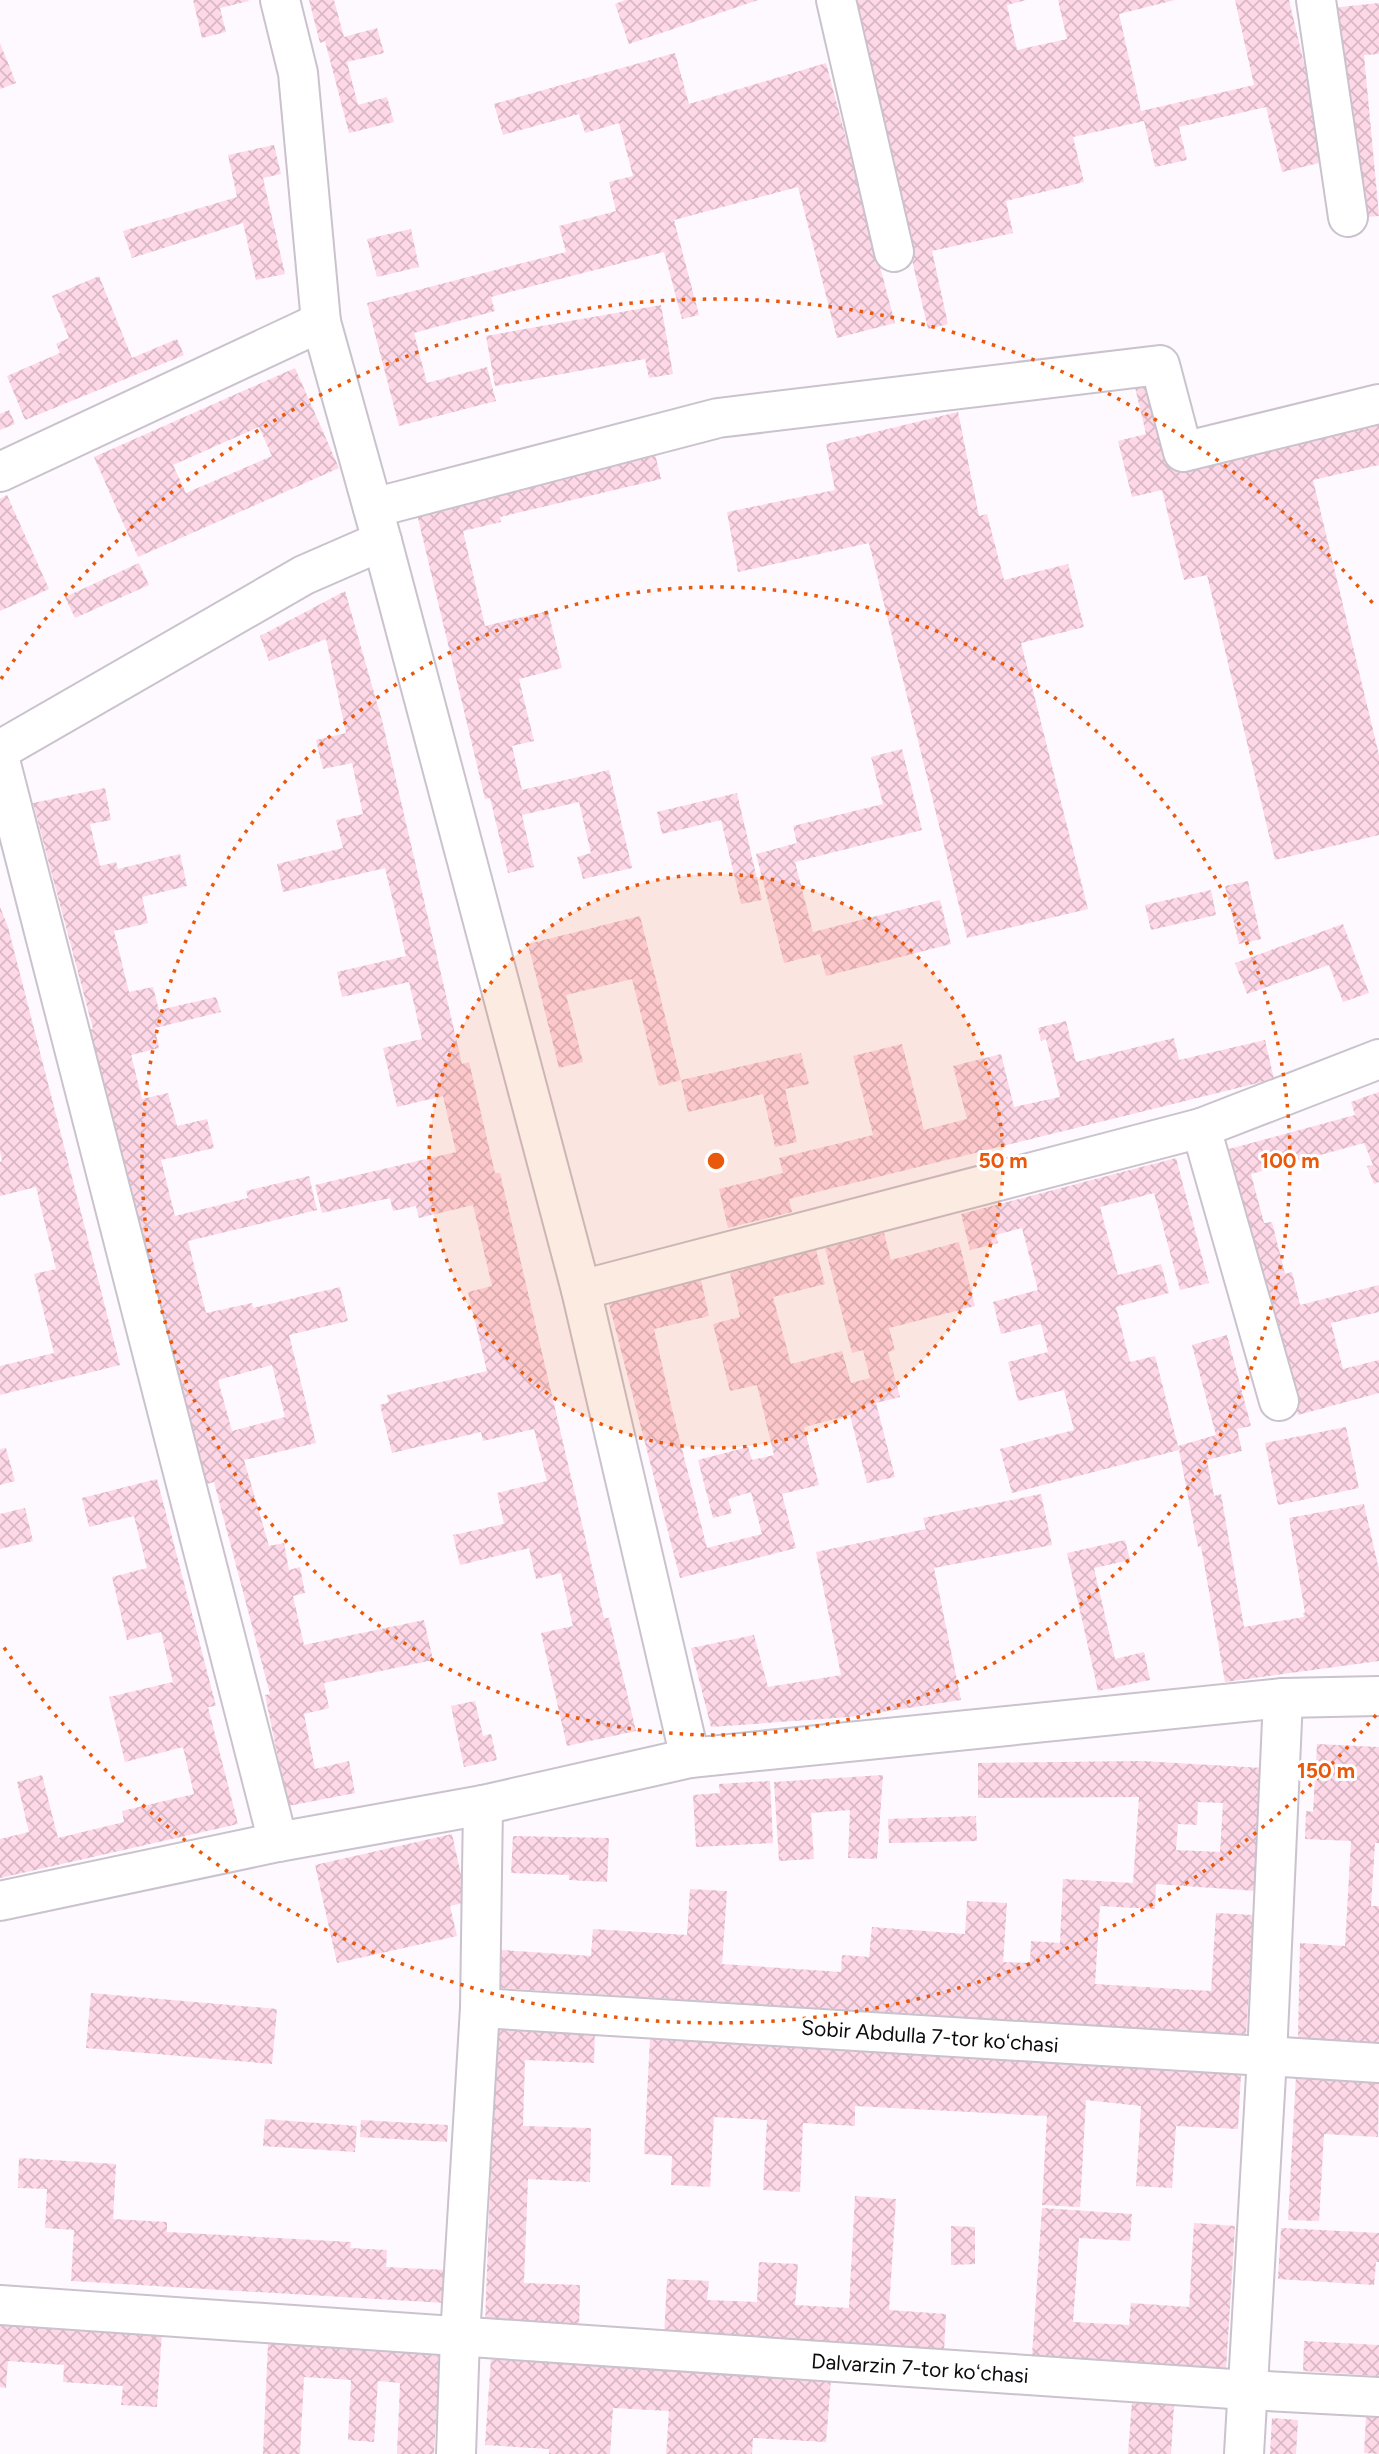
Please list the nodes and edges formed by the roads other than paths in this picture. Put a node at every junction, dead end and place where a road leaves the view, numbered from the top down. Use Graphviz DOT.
graph roads {
  1 [pos="280,0"];
  2 [pos="835,0"];
  3 [pos="1316,0"];
  4 [pos="1348,217"];
  5 [pos="894,252"];
  6 [pos="321,322"];
  7 [pos="1379,404"];
  8 [pos="0,472"];
  9 [pos="377,524"];
  10 [pos="0,750"];
  11 [pos="0,760"];
  12 [pos="1379,1059"];
  13 [pos="1201,1128"];
  14 [pos="581,1290"];
  15 [pos="1279,1401"];
  16 [pos="1379,1696"];
  17 [pos="1283,1698"];
  18 [pos="690,1758"];
  19 [pos="484,1805"];
  20 [pos="278,1842"];
  21 [pos="0,1901"];
  22 [pos="480,2008"];
  23 [pos="1267,2057"];
  24 [pos="1379,2063"];
  25 [pos="0,2305"];
  26 [pos="460,2337"];
  27 [pos="1247,2390"];
  28 [pos="1379,2397"];
  29 [pos="456,2454"];
  30 [pos="1244,2454"];
  1 -- 6 [label="street"];
  2 -- 5 [label="street"];
  3 -- 4 [label="street"];
  6 -- 8 [label="street"];
  6 -- 9 [label="street"];
  7 -- 9 [label="street"];
  9 -- 10 [label="street"];
  9 -- 14 [label="street"];
  11 -- 20 [label="street"];
  12 -- 13 [label="street"];
  13 -- 14 [label="street"];
  13 -- 15 [label="street"];
  14 -- 18 [label="street"];
  16 -- 17 [label="street"];
  17 -- 18 [label="street"];
  17 -- 23 [label="street"];
  18 -- 19 [label="street"];
  19 -- 20 [label="street"];
  19 -- 22 [label="street"];
  20 -- 21 [label="street"];
  22 -- 23 [label="street, Sobir Abdulla 7-tor koʻchasi"];
  22 -- 26 [label="street"];
  23 -- 24 [label="street, Sobir Abdulla 7-tor koʻchasi"];
  23 -- 27 [label="street"];
  25 -- 26 [label="street, Dalvarzin 7-tor koʻchasi"];
  26 -- 27 [label="street, Dalvarzin 7-tor koʻchasi"];
  26 -- 29 [label="street"];
  27 -- 28 [label="street, Dalvarzin 7-tor koʻchasi"];
  27 -- 30 [label="street"];
}
